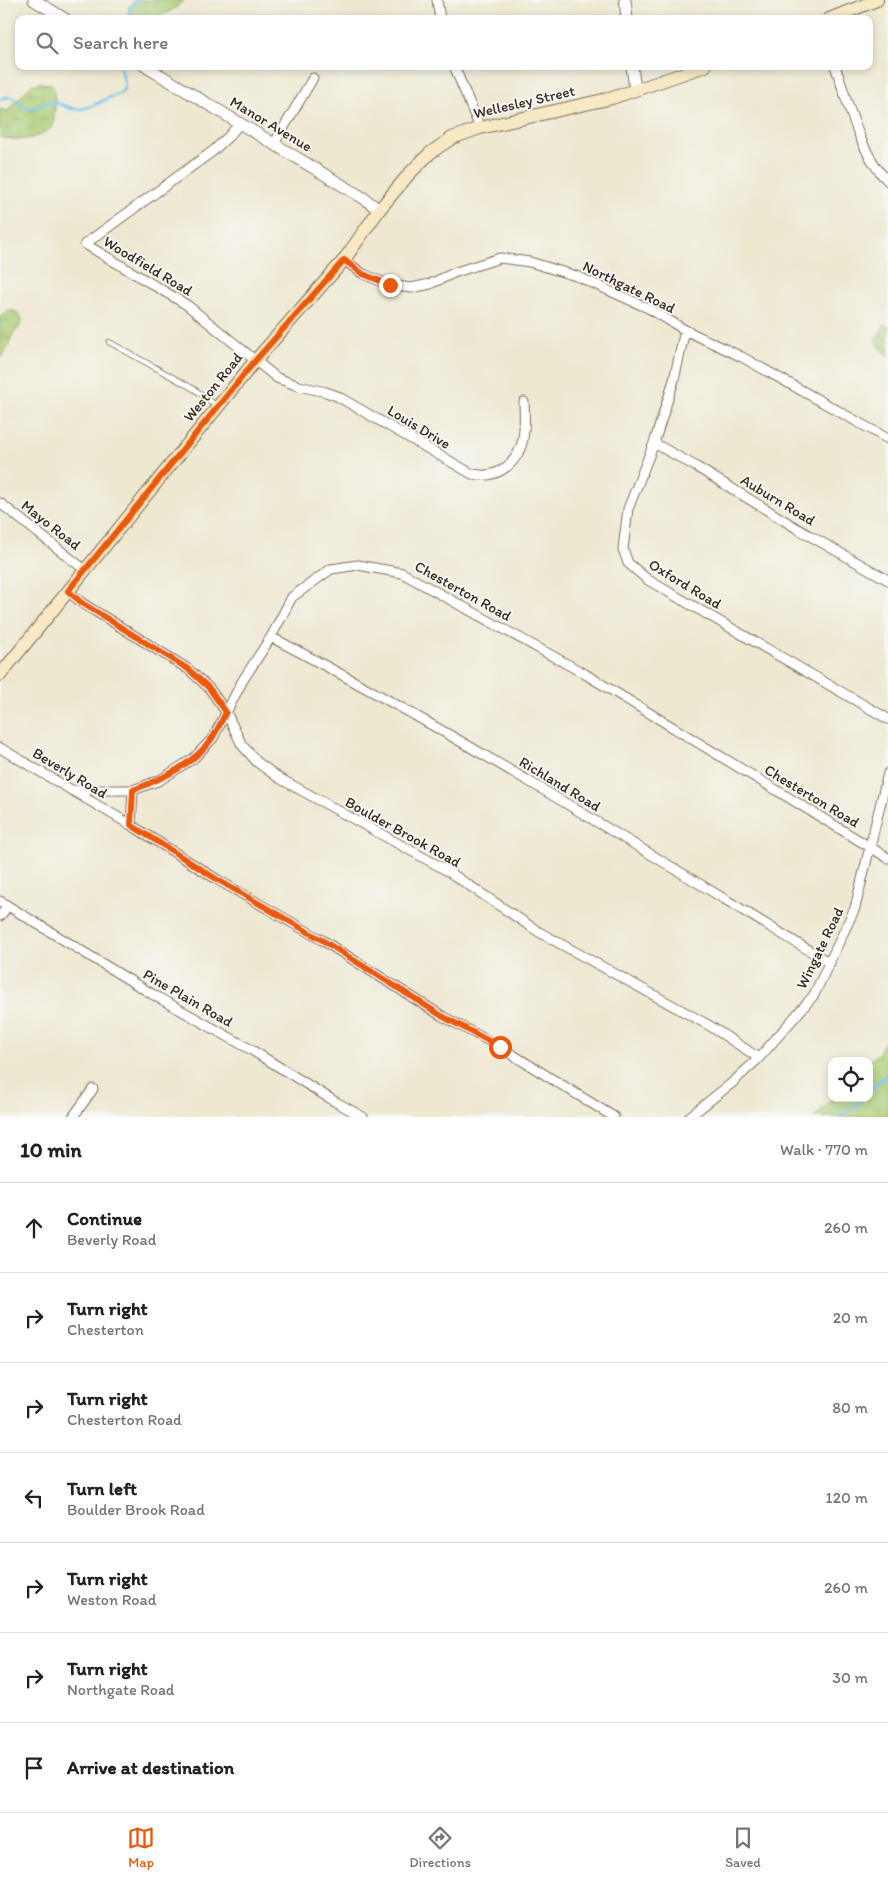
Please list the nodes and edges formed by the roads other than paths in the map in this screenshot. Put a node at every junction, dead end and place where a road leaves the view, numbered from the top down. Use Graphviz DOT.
graph roads {
  1 [pos="34,0"];
  2 [pos="437,0"];
  3 [pos="625,0"];
  4 [pos="877,0"];
  5 [pos="58,15"];
  6 [pos="439,15"];
  7 [pos="627,15"];
  8 [pos="839,15"];
  9 [pos="153,70"];
  10 [pos="456,70"];
  11 [pos="632,70"];
  12 [pos="693,70"];
  13 [pos="836,70"];
  14 [pos="313,78"];
  15 [pos="635,90"];
  16 [pos="240,123"];
  17 [pos="480,128"];
  18 [pos="464,133"];
  19 [pos="274,144"];
  20 [pos="888,181"];
  21 [pos="379,210"];
  22 [pos="344,260"];
  23 [pos="685,330"];
  24 [pos="109,342"];
  25 [pos="255,361"];
  26 [pos="524,402"];
  27 [pos="218,407"];
  28 [pos="888,439"];
  29 [pos="654,443"];
  30 [pos="0,503"];
  31 [pos="85,570"];
  32 [pos="888,580"];
  33 [pos="68,591"];
  34 [pos="271,637"];
  35 [pos="0,675"];
  36 [pos="226,712"];
  37 [pos="888,719"];
  38 [pos="0,748"];
  39 [pos="888,773"];
  40 [pos="71,790"];
  41 [pos="133,790"];
  42 [pos="131,825"];
  43 [pos="869,847"];
  44 [pos="888,858"];
  45 [pos="4,904"];
  46 [pos="0,916"];
  47 [pos="830,963"];
  48 [pos="759,1058"];
  49 [pos="93,1089"];
  50 [pos="73,1117"];
  51 [pos="363,1117"];
  52 [pos="614,1117"];
  53 [pos="689,1117"];
  1 -- 5 [label="street"];
  2 -- 6 [label="street"];
  3 -- 7 [label="street"];
  4 -- 8 [label="main road"];
  9 -- 16 [label="street, Manor Avenue"];
  10 -- 17 [label="street"];
  11 -- 15 [label="street"];
  12 -- 15 [label="main road, Wellesley Street"];
  13 -- 20 [label="street"];
  14 -- 19 [label="street"];
  15 -- 17 [label="main road, Wellesley Street"];
  16 -- 19 [label="street, Manor Avenue"];
  16 -- 25 [label="street, Woodfield Road"];
  17 -- 18 [label="main road, Wellesley Street"];
  18 -- 21 [label="main road, Weston Road"];
  19 -- 21 [label="street, Manor Avenue"];
  21 -- 22 [label="main road, Weston Road"];
  22 -- 23 [label="street, Northgate Road"];
  22 -- 25 [label="main road, Weston Road"];
  23 -- 28 [label="street, Northgate Road"];
  23 -- 29 [label="street, Oxford Road"];
  24 -- 27 [label="lane"];
  25 -- 26 [label="street, Louis Drive"];
  25 -- 27 [label="main road, Weston Road"];
  27 -- 31 [label="main road, Weston Road"];
  29 -- 32 [label="street, Auburn Road"];
  29 -- 37 [label="street, Oxford Road"];
  30 -- 31 [label="street, Mayo Road"];
  31 -- 33 [label="main road, Weston Road"];
  33 -- 35 [label="main road, Weston Road"];
  33 -- 36 [label="street, Boulder Brook Road"];
  34 -- 36 [label="street, Chesterton Road"];
  34 -- 43 [label="street, Chesterton Road"];
  34 -- 47 [label="street, Richland Road"];
  36 -- 41 [label="street, Chesterton Road"];
  36 -- 48 [label="street, Boulder Brook Road"];
  38 -- 40 [label="street, Beverly Road"];
  39 -- 43 [label="street, Wingate Road"];
  40 -- 41 [label="street, Chesterton Road"];
  40 -- 42 [label="street, Beverly Road"];
  41 -- 42 [label="street"];
  42 -- 52 [label="street, Beverly Road"];
  43 -- 44 [label="street, Chesterton Road"];
  43 -- 47 [label="street, Wingate Road"];
  45 -- 46 [label="street"];
  45 -- 51 [label="street, Pine Plain Road"];
  47 -- 48 [label="street, Wingate Road"];
  48 -- 53 [label="street, Wingate Road"];
  49 -- 50 [label="street"];
}
